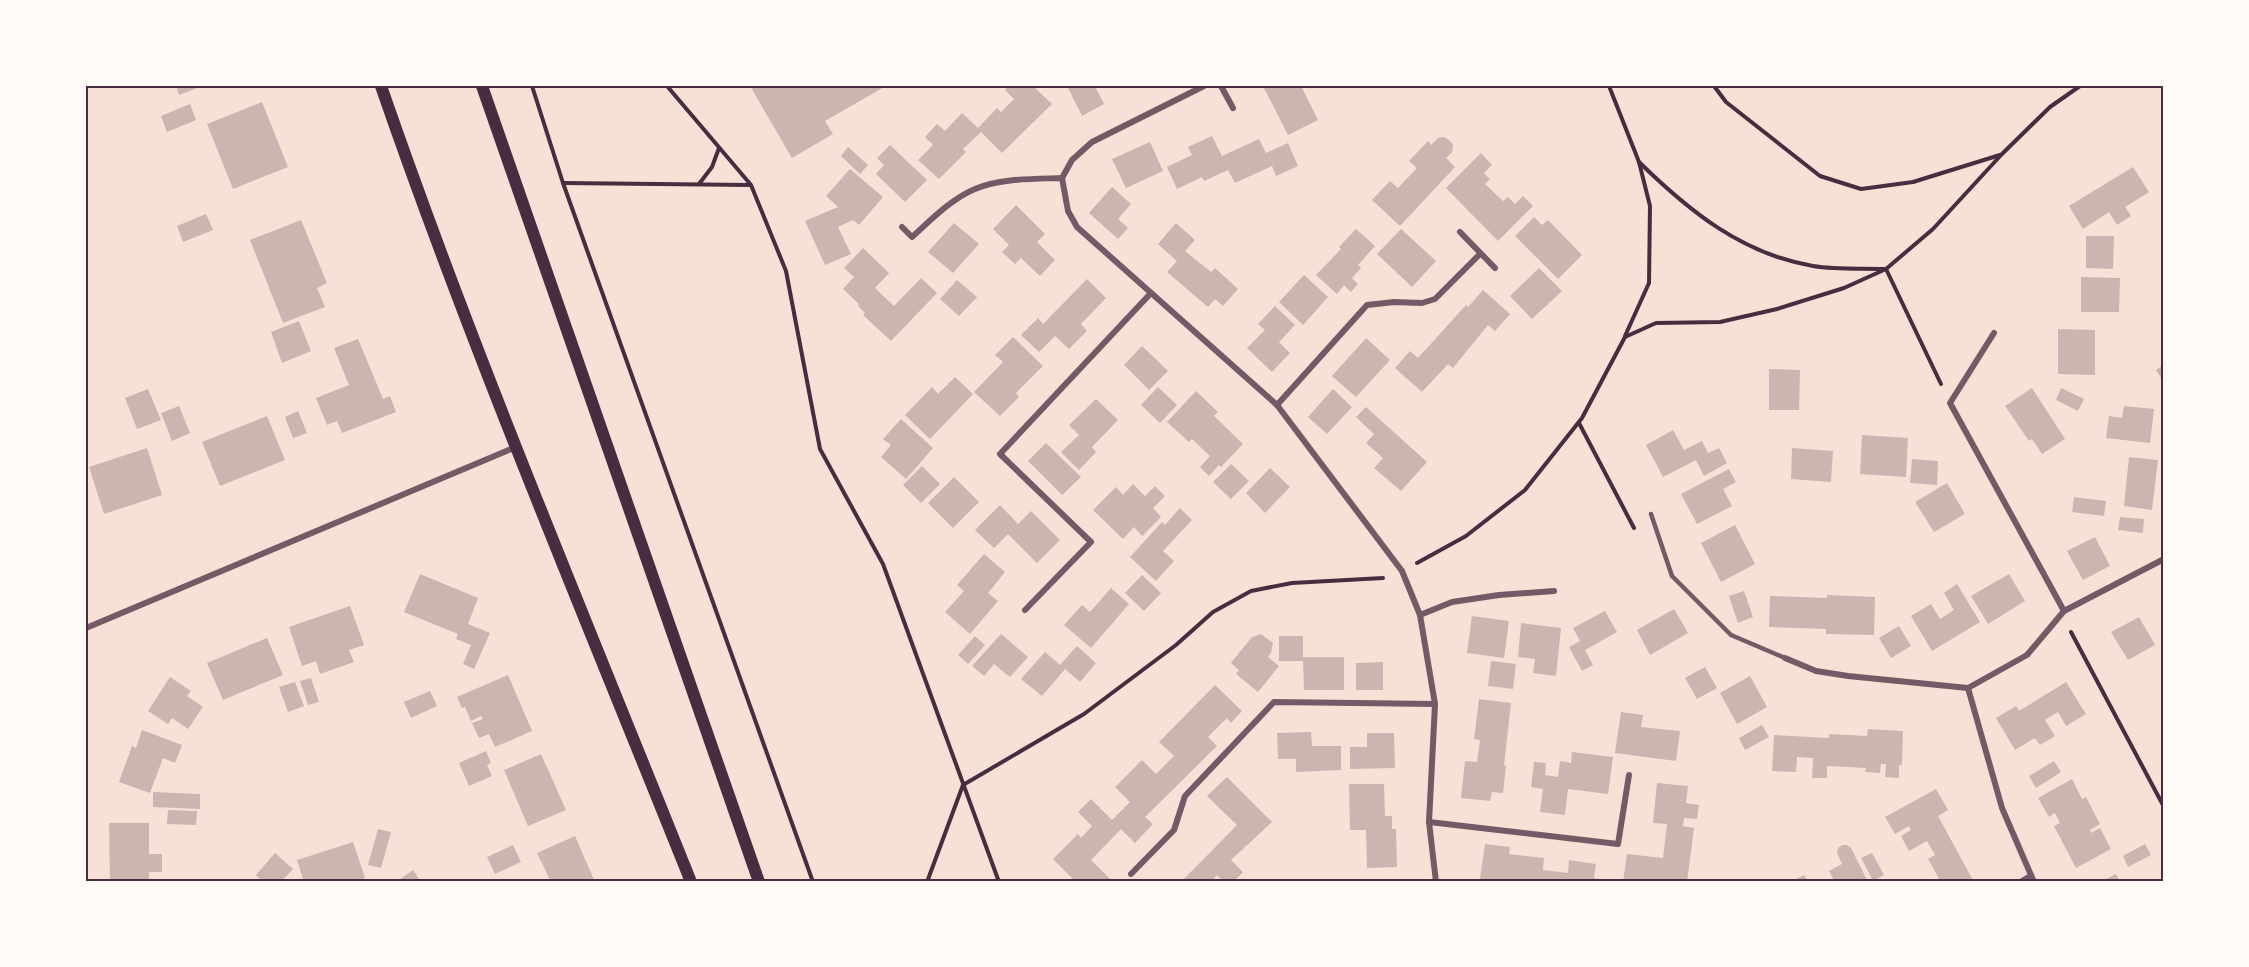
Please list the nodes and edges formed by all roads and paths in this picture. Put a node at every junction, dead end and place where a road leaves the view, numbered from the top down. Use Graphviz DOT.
graph roads {
  1 [pos="381,86"];
  2 [pos="482,86"];
  3 [pos="532,86"];
  4 [pos="668,86"];
  5 [pos="1204,86"];
  6 [pos="1221,86"];
  7 [pos="1609,86"];
  8 [pos="1714,86"];
  9 [pos="2080,86"];
  10 [pos="1233,108"];
  11 [pos="719,147"];
  12 [pos="2002,154"];
  13 [pos="1639,162"];
  14 [pos="1062,178"];
  15 [pos="563,183"];
  16 [pos="699,184"];
  17 [pos="751,185"];
  18 [pos="902,227"];
  19 [pos="1460,232"];
  20 [pos="1480,254"];
  21 [pos="1495,268"];
  22 [pos="1886,269"];
  23 [pos="1151,293"];
  24 [pos="1994,333"];
  25 [pos="1625,338"];
  26 [pos="1950,403"];
  27 [pos="1277,405"];
  28 [pos="516,447"];
  29 [pos="1651,514"];
  30 [pos="2163,560"];
  31 [pos="1402,571"];
  32 [pos="1554,591"];
  33 [pos="1025,610"];
  34 [pos="2064,611"];
  35 [pos="1420,615"];
  36 [pos="86,628"];
  37 [pos="1785,658"];
  38 [pos="1968,688"];
  39 [pos="1435,704"];
  40 [pos="1629,775"];
  41 [pos="963,785"];
  42 [pos="2163,807"];
  43 [pos="1429,822"];
  44 [pos="1131,874"];
  45 [pos="2033,878"];
  46 [pos="691,882"];
  47 [pos="759,882"];
  48 [pos="813,882"];
  49 [pos="927,882"];
  50 [pos="999,882"];
  51 [pos="1436,882"];
  52 [pos="2019,882"];
  1 -- 28 [label="main road"];
  2 -- 47 [label="main road"];
  3 -- 15 [label="path"];
  4 -- 11 [label="path"];
  5 -- 14 [label="street"];
  6 -- 10 [label="street"];
  7 -- 13 [label="path"];
  8 -- 12 [label="path"];
  9 -- 12 [label="path"];
  11 -- 16 [label="path"];
  11 -- 17 [label="path"];
  12 -- 22 [label="path"];
  13 -- 22 [label="path"];
  13 -- 25 [label="path"];
  14 -- 18 [label="street"];
  14 -- 23 [label="street"];
  15 -- 16 [label="path"];
  15 -- 48 [label="path"];
  16 -- 17 [label="path"];
  17 -- 41 [label="path"];
  19 -- 20 [label="street"];
  20 -- 21 [label="street"];
  20 -- 27 [label="street"];
  22 -- 25 [label="path"];
  22 -- 26 [label="path"];
  23 -- 27 [label="street"];
  23 -- 33 [label="street"];
  24 -- 26 [label="street"];
  25 -- 31 [label="path"];
  26 -- 34 [label="street"];
  27 -- 31 [label="street"];
  28 -- 36 [label="street"];
  28 -- 46 [label="main road"];
  29 -- 37 [label="lane"];
  30 -- 34 [label="street"];
  31 -- 35 [label="street"];
  31 -- 41 [label="path"];
  32 -- 35 [label="street"];
  34 -- 38 [label="street"];
  34 -- 42 [label="path"];
  35 -- 39 [label="street"];
  37 -- 38 [label="street"];
  38 -- 45 [label="street"];
  39 -- 43 [label="street"];
  39 -- 44 [label="street"];
  40 -- 43 [label="street"];
  41 -- 49 [label="path"];
  41 -- 50 [label="path"];
  43 -- 51 [label="street"];
  45 -- 52 [label="lane"];
}
